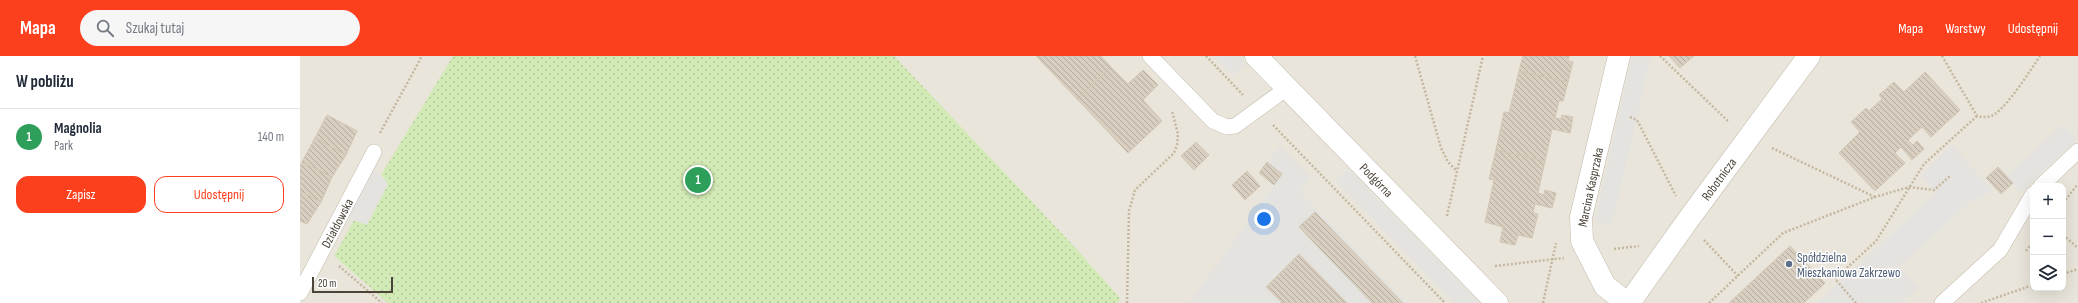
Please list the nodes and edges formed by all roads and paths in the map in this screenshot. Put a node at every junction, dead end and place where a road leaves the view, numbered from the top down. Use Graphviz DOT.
graph roads {
  1 [pos="422,56"];
  2 [pos="1150,56"];
  3 [pos="1256,56"];
  4 [pos="1415,56"];
  5 [pos="1483,56"];
  6 [pos="1619,56"];
  7 [pos="1660,56"];
  8 [pos="1809,56"];
  9 [pos="1942,56"];
  10 [pos="2040,56"];
  11 [pos="1287,88"];
  12 [pos="1171,107"];
  13 [pos="1607,109"];
  14 [pos="1977,116"];
  15 [pos="1748,139"];
  16 [pos="2078,151"];
  17 [pos="374,152"];
  18 [pos="1790,156"];
  19 [pos="1310,163"];
  20 [pos="1457,171"];
  21 [pos="1950,176"];
  22 [pos="2043,183"];
  23 [pos="2078,184"];
  24 [pos="1909,187"];
  25 [pos="1875,197"];
  26 [pos="2030,199"];
  27 [pos="2066,199"];
  28 [pos="1447,217"];
  29 [pos="1688,220"];
  30 [pos="2066,238"];
  31 [pos="2078,248"];
  32 [pos="322,252"];
  33 [pos="2078,269"];
  34 [pos="2066,273"];
  35 [pos="1738,276"];
  36 [pos="2030,286"];
  37 [pos="300,293"];
  38 [pos="382,303"];
  39 [pos="1127,303"];
  40 [pos="1445,303"];
  41 [pos="1497,303"];
  42 [pos="1628,303"];
  43 [pos="1709,303"];
  44 [pos="1856,303"];
  45 [pos="1942,303"];
  46 [pos="1981,303"];
  1 -- 17 [label="path"];
  2 -- 11 [label="lane"];
  3 -- 11 [label="street, Podgórna"];
  4 -- 20 [label="path"];
  5 -- 20 [label="path"];
  6 -- 13 [label="street, Marcina Kasprzaka"];
  7 -- 15 [label="path"];
  8 -- 15 [label="street, Robotnicza"];
  9 -- 14 [label="path"];
  10 -- 14 [label="path"];
  11 -- 41 [label="street, Podgórna"];
  12 -- 39 [label="path"];
  13 -- 29 [label="path"];
  13 -- 42 [label="street, Marcina Kasprzaka"];
  14 -- 24 [label="path"];
  15 -- 29 [label="street, Robotnicza"];
  16 -- 22 [label="lane"];
  17 -- 32 [label="lane, Działdowska"];
  18 -- 25 [label="path"];
  19 -- 40 [label="path"];
  20 -- 28 [label="path"];
  21 -- 24 [label="path"];
  23 -- 27 [label="path"];
  24 -- 25 [label="path"];
  24 -- 44 [label="path"];
  25 -- 35 [label="path"];
  26 -- 45 [label="lane"];
  29 -- 35 [label="path"];
  29 -- 42 [label="street, Robotnicza"];
  30 -- 31 [label="path"];
  32 -- 37 [label="lane, Działdowska"];
  32 -- 38 [label="path"];
  33 -- 34 [label="path"];
  35 -- 43 [label="path"];
  36 -- 46 [label="path"];
}
